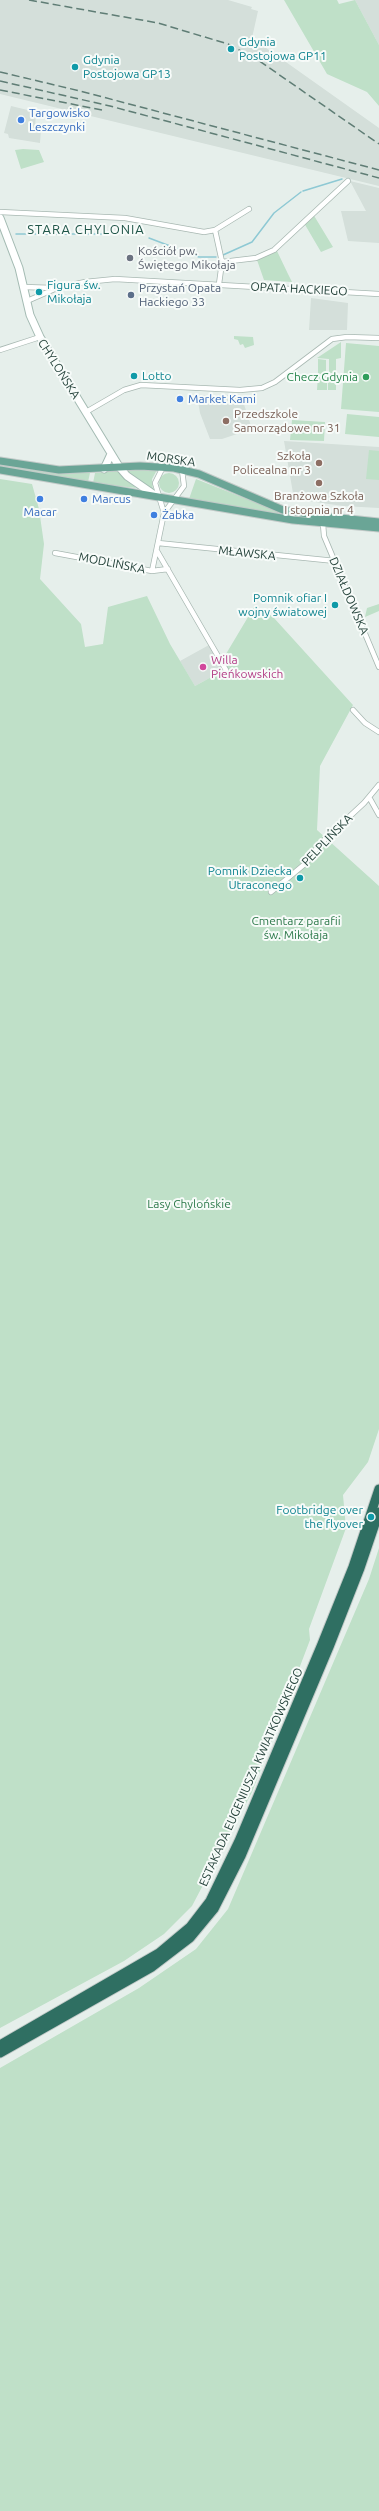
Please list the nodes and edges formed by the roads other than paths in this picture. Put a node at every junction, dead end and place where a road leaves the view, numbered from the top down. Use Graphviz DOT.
graph roads {
  1 [pos="348,181"];
  2 [pos="249,209"];
  3 [pos="0,212"];
  4 [pos="0,218"];
  5 [pos="215,230"];
  6 [pos="222,262"];
  7 [pos="218,284"];
  8 [pos="24,287"];
  9 [pos="57,288"];
  10 [pos="379,294"];
  11 [pos="27,301"];
  12 [pos="40,338"];
  13 [pos="379,338"];
  14 [pos="0,350"];
  15 [pos="86,412"];
  16 [pos="111,454"];
  17 [pos="0,461"];
  18 [pos="162,466"];
  19 [pos="120,468"];
  20 [pos="104,469"];
  21 [pos="0,470"];
  22 [pos="182,470"];
  23 [pos="158,497"];
  24 [pos="174,500"];
  25 [pos="164,513"];
  26 [pos="379,522"];
  27 [pos="323,524"];
  28 [pos="379,528"];
  29 [pos="158,543"];
  30 [pos="157,551"];
  31 [pos="55,552"];
  32 [pos="335,561"];
  33 [pos="168,569"];
  34 [pos="152,571"];
  35 [pos="379,666"];
  36 [pos="226,670"];
  37 [pos="353,710"];
  38 [pos="379,732"];
  39 [pos="379,785"];
  40 [pos="369,797"];
  41 [pos="379,815"];
  42 [pos="271,892"];
  43 [pos="379,1489"];
  44 [pos="379,1512"];
  45 [pos="326,1646"];
  46 [pos="224,1883"];
  47 [pos="0,2045"];
  48 [pos="0,2053"];
  1 -- 6 [label="street"];
  2 -- 5 [label="street"];
  3 -- 5 [label="street"];
  4 -- 8 [label="street, CHYLOŃSKA"];
  5 -- 6 [label="street"];
  6 -- 7 [label="street"];
  7 -- 9 [label="street, OPATA HACKIEGO"];
  7 -- 10 [label="street, OPATA HACKIEGO"];
  8 -- 9 [label="street"];
  8 -- 11 [label="street, CHYLOŃSKA"];
  9 -- 11 [label="street"];
  11 -- 12 [label="street, CHYLOŃSKA"];
  12 -- 14 [label="street"];
  12 -- 15 [label="street, CHYLOŃSKA"];
  13 -- 15 [label="street"];
  15 -- 16 [label="street, CHYLOŃSKA"];
  16 -- 19 [label="street, CHYLOŃSKA"];
  16 -- 20 [label="street"];
  17 -- 20 [label="main road, MORSKA"];
  18 -- 19 [label="main road, MORSKA"];
  18 -- 22 [label="main road, MORSKA"];
  18 -- 23 [label="street"];
  19 -- 20 [label="main road, MORSKA"];
  19 -- 23 [label="street, CHYLOŃSKA"];
  21 -- 23 [label="main road"];
  22 -- 24 [label="street"];
  22 -- 26 [label="main road, MORSKA"];
  23 -- 24 [label="main road"];
  23 -- 25 [label="street"];
  24 -- 25 [label="street"];
  24 -- 27 [label="main road"];
  25 -- 29 [label="street"];
  27 -- 28 [label="main road"];
  27 -- 32 [label="street, DZIAŁDOWSKA"];
  29 -- 30 [label="street"];
  29 -- 32 [label="street, MŁAWSKA"];
  30 -- 33 [label="street"];
  30 -- 34 [label="street"];
  31 -- 34 [label="street, MODLIŃSKA"];
  32 -- 35 [label="street, DZIAŁDOWSKA"];
  33 -- 34 [label="street, MODLIŃSKA"];
  33 -- 36 [label="street"];
  37 -- 38 [label="street"];
  39 -- 40 [label="street, PELPLIŃSKA"];
  40 -- 41 [label="street"];
  40 -- 42 [label="street, PELPLIŃSKA"];
  43 -- 45 [label="highway, ESTAKADA EUGENIUSZA KWIATKOWSKIEGO"];
  44 -- 45 [label="highway, ESTAKADA EUGENIUSZA KWIATKOWSKIEGO"];
  45 -- 46 [label="highway, ESTAKADA EUGENIUSZA KWIATKOWSKIEGO"];
  46 -- 47 [label="highway, ESTAKADA EUGENIUSZA KWIATKOWSKIEGO"];
  46 -- 48 [label="highway, ESTAKADA EUGENIUSZA KWIATKOWSKIEGO"];
}
